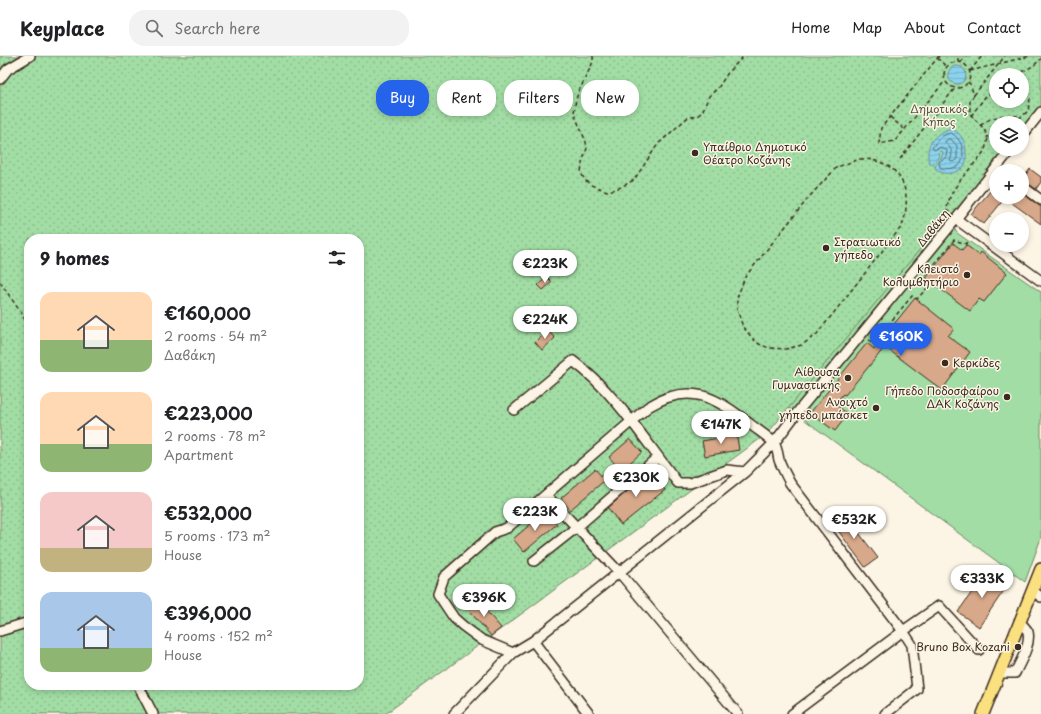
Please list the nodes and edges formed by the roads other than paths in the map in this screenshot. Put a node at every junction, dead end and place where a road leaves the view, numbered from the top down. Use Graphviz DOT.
graph roads {
  1 [pos="30,56"];
  2 [pos="0,79"];
  3 [pos="1041,112"];
  4 [pos="1029,127"];
  5 [pos="989,179"];
  6 [pos="1029,190"];
  7 [pos="1040,197"];
  8 [pos="953,216"];
  9 [pos="1041,281"];
  10 [pos="514,410"];
  11 [pos="631,421"];
  12 [pos="774,443"];
  13 [pos="658,457"];
  14 [pos="745,472"];
  15 [pos="546,495"];
  16 [pos="577,527"];
  17 [pos="534,561"];
  18 [pos="1041,569"];
  19 [pos="619,572"];
  20 [pos="1037,594"];
  21 [pos="1020,622"];
  22 [pos="24,624"];
  23 [pos="0,631"];
  24 [pos="903,631"];
  25 [pos="533,641"];
  26 [pos="979,650"];
  27 [pos="513,653"];
  28 [pos="999,673"];
  29 [pos="141,690"];
  30 [pos="153,714"];
  31 [pos="454,714"];
  32 [pos="589,714"];
  33 [pos="738,714"];
  34 [pos="792,714"];
  35 [pos="885,714"];
  36 [pos="983,714"];
  1 -- 2 [label="street"];
  3 -- 4 [label="street"];
  5 -- 8 [label="street, Δαβάκη"];
  6 -- 7 [label="street"];
  8 -- 9 [label="street"];
  8 -- 12 [label="street, Δαβάκη"];
  10 -- 11 [label="street"];
  11 -- 12 [label="street"];
  11 -- 13 [label="street"];
  11 -- 15 [label="street"];
  12 -- 14 [label="street, Δαβάκη"];
  12 -- 24 [label="street"];
  13 -- 14 [label="street"];
  13 -- 16 [label="street"];
  14 -- 19 [label="street, Δαβάκη"];
  15 -- 16 [label="street"];
  15 -- 27 [label="street"];
  16 -- 17 [label="street"];
  16 -- 19 [label="street"];
  18 -- 20 [label="main road"];
  19 -- 25 [label="street, Δαβάκη"];
  19 -- 33 [label="street"];
  20 -- 21 [label="main road"];
  21 -- 28 [label="main road"];
  21 -- 28 [label="street"];
  22 -- 23 [label="street"];
  24 -- 26 [label="street"];
  24 -- 34 [label="street"];
  24 -- 35 [label="street"];
  25 -- 27 [label="street, Δαβάκη"];
  25 -- 32 [label="street"];
  27 -- 31 [label="street, Δαβάκη"];
  28 -- 36 [label="main road"];
  29 -- 30 [label="street"];
}
